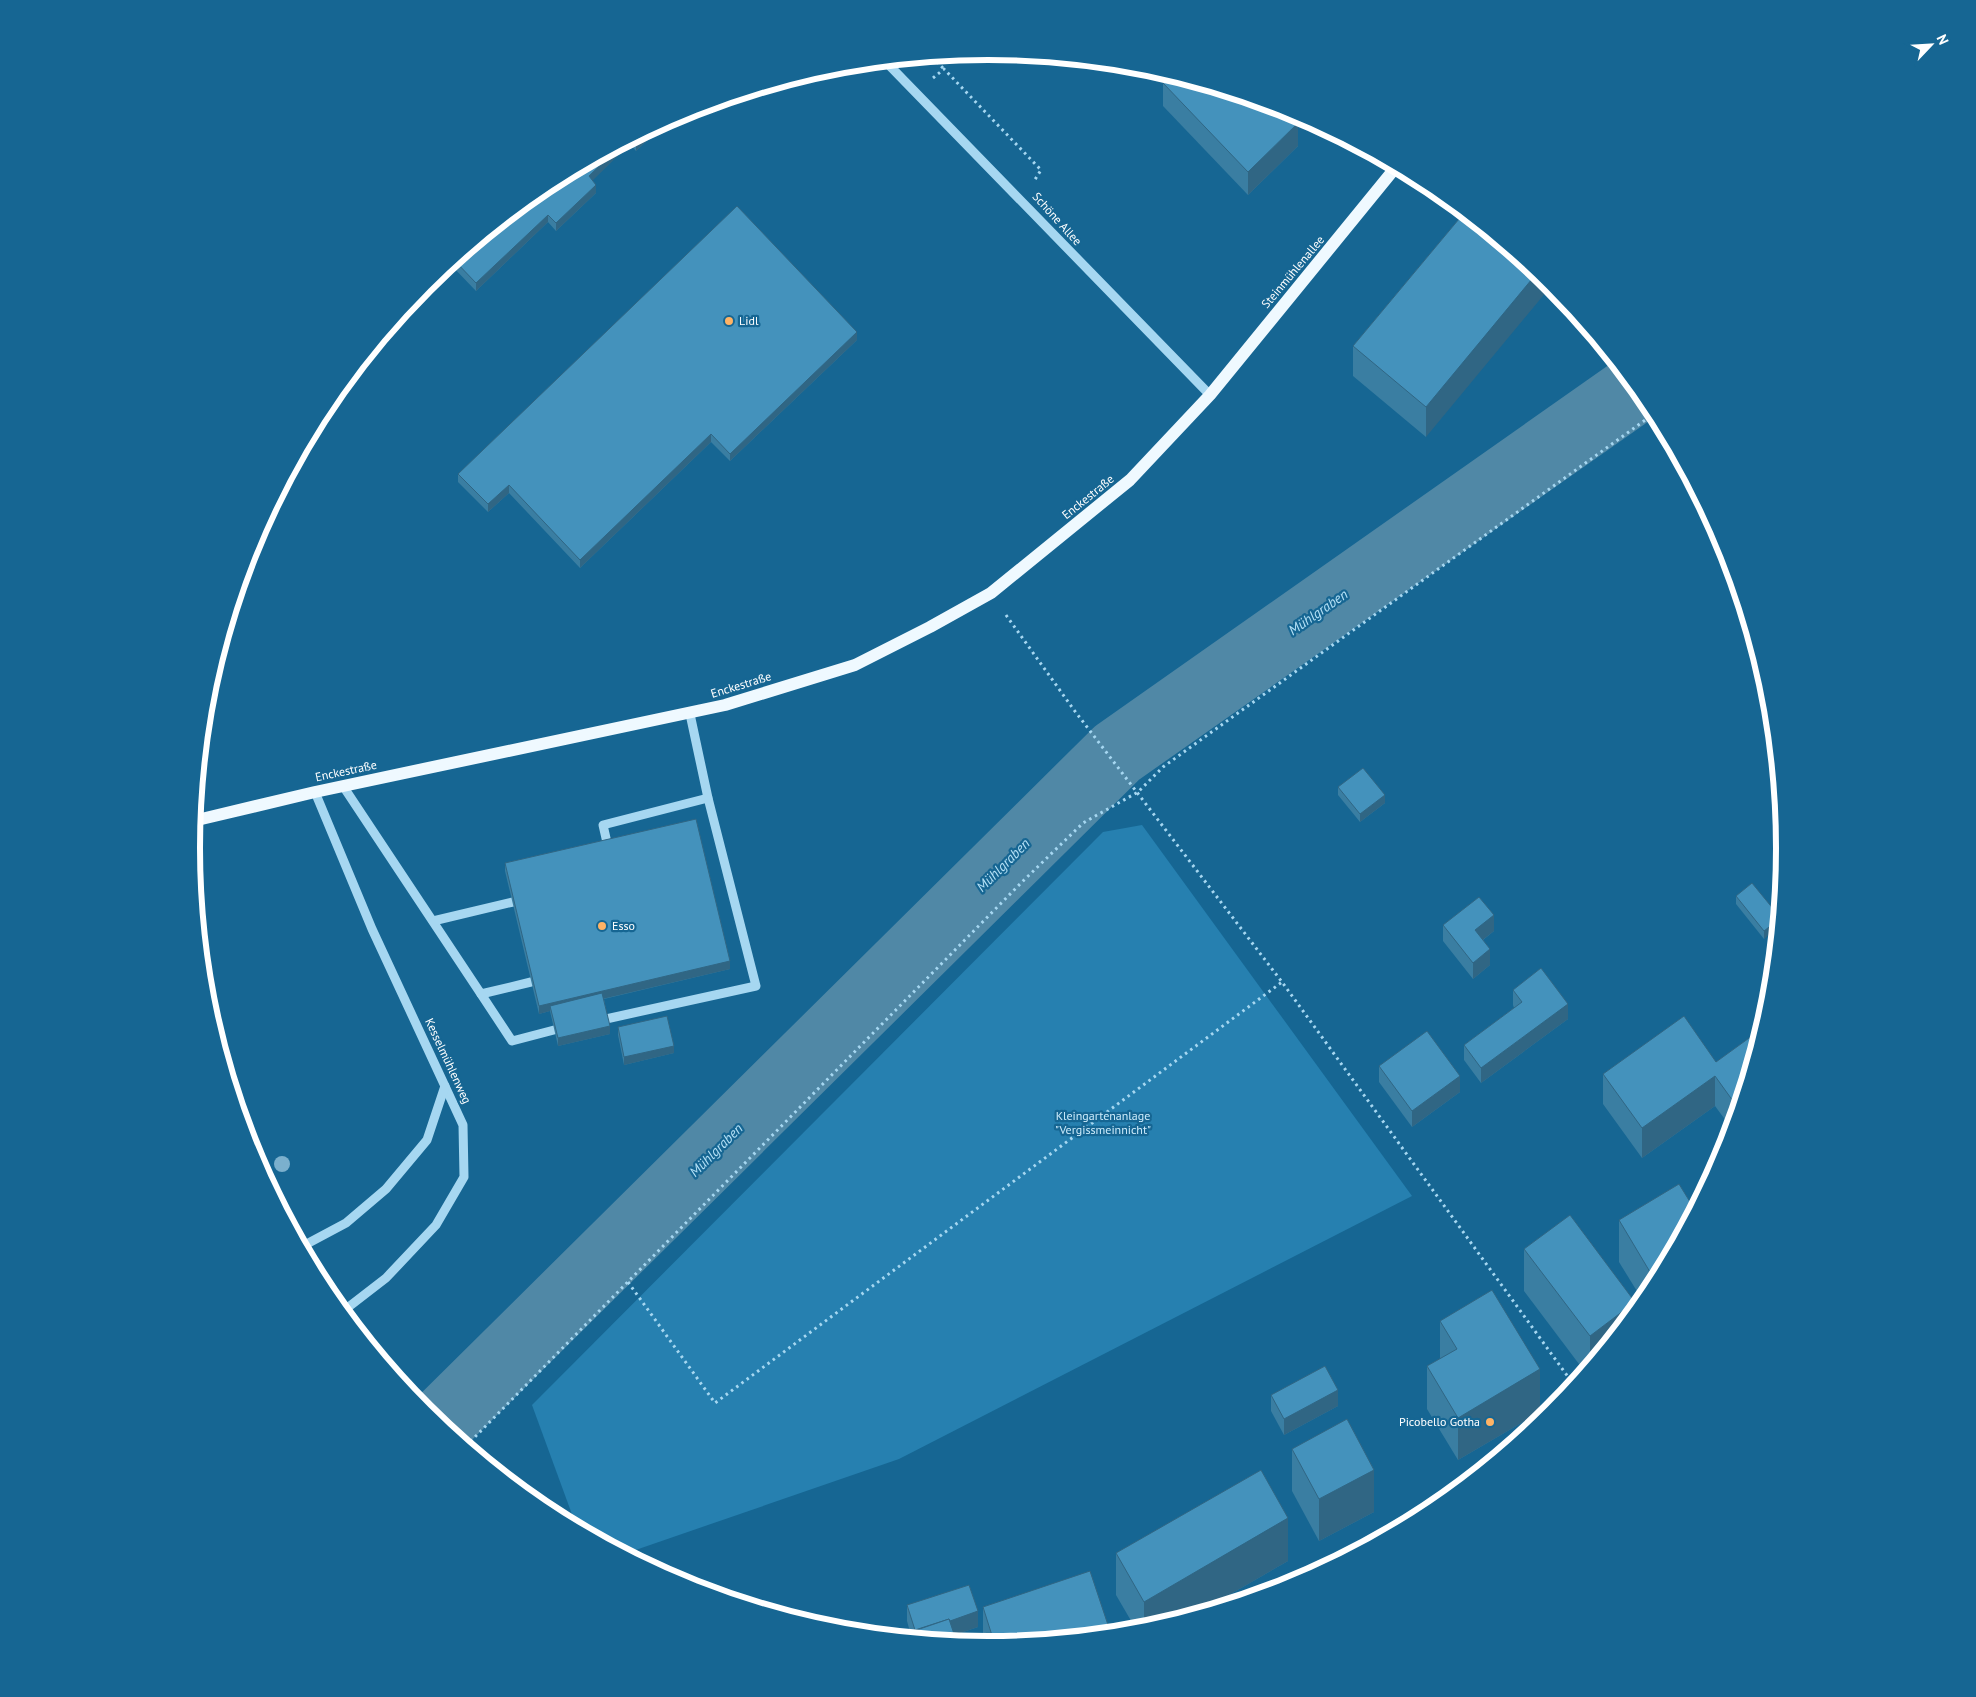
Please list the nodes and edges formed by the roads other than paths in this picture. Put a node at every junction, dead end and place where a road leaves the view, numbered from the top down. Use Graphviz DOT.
graph roads {
  1 [pos="890,66"];
  2 [pos="1392,172"];
  3 [pos="1210,395"];
  4 [pos="690,714"];
  5 [pos="343,786"];
  6 [pos="315,792"];
  7 [pos="708,798"];
  8 [pos="200,820"];
  9 [pos="608,847"];
  10 [pos="513,902"];
  11 [pos="433,921"];
  12 [pos="531,982"];
  13 [pos="481,994"];
  14 [pos="606,1019"];
  15 [pos="554,1030"];
  16 [pos="445,1086"];
  17 [pos="306,1245"];
  18 [pos="347,1308"];
  1 -- 3 [label="street, Schöne Allee"];
  2 -- 3 [label="main road, Steinmühlenallee"];
  3 -- 4 [label="main road, Enckestraße"];
  4 -- 5 [label="main road, Enckestraße"];
  4 -- 7 [label="street"];
  5 -- 6 [label="main road, Enckestraße"];
  5 -- 11 [label="street"];
  6 -- 8 [label="main road, Enckestraße"];
  6 -- 16 [label="street, Kesselmühlenweg"];
  7 -- 9 [label="street"];
  7 -- 14 [label="street"];
  10 -- 11 [label="street"];
  11 -- 13 [label="street"];
  12 -- 13 [label="street"];
  13 -- 15 [label="street"];
  16 -- 17 [label="street"];
  16 -- 18 [label="street, Kesselmühlenweg"];
}
